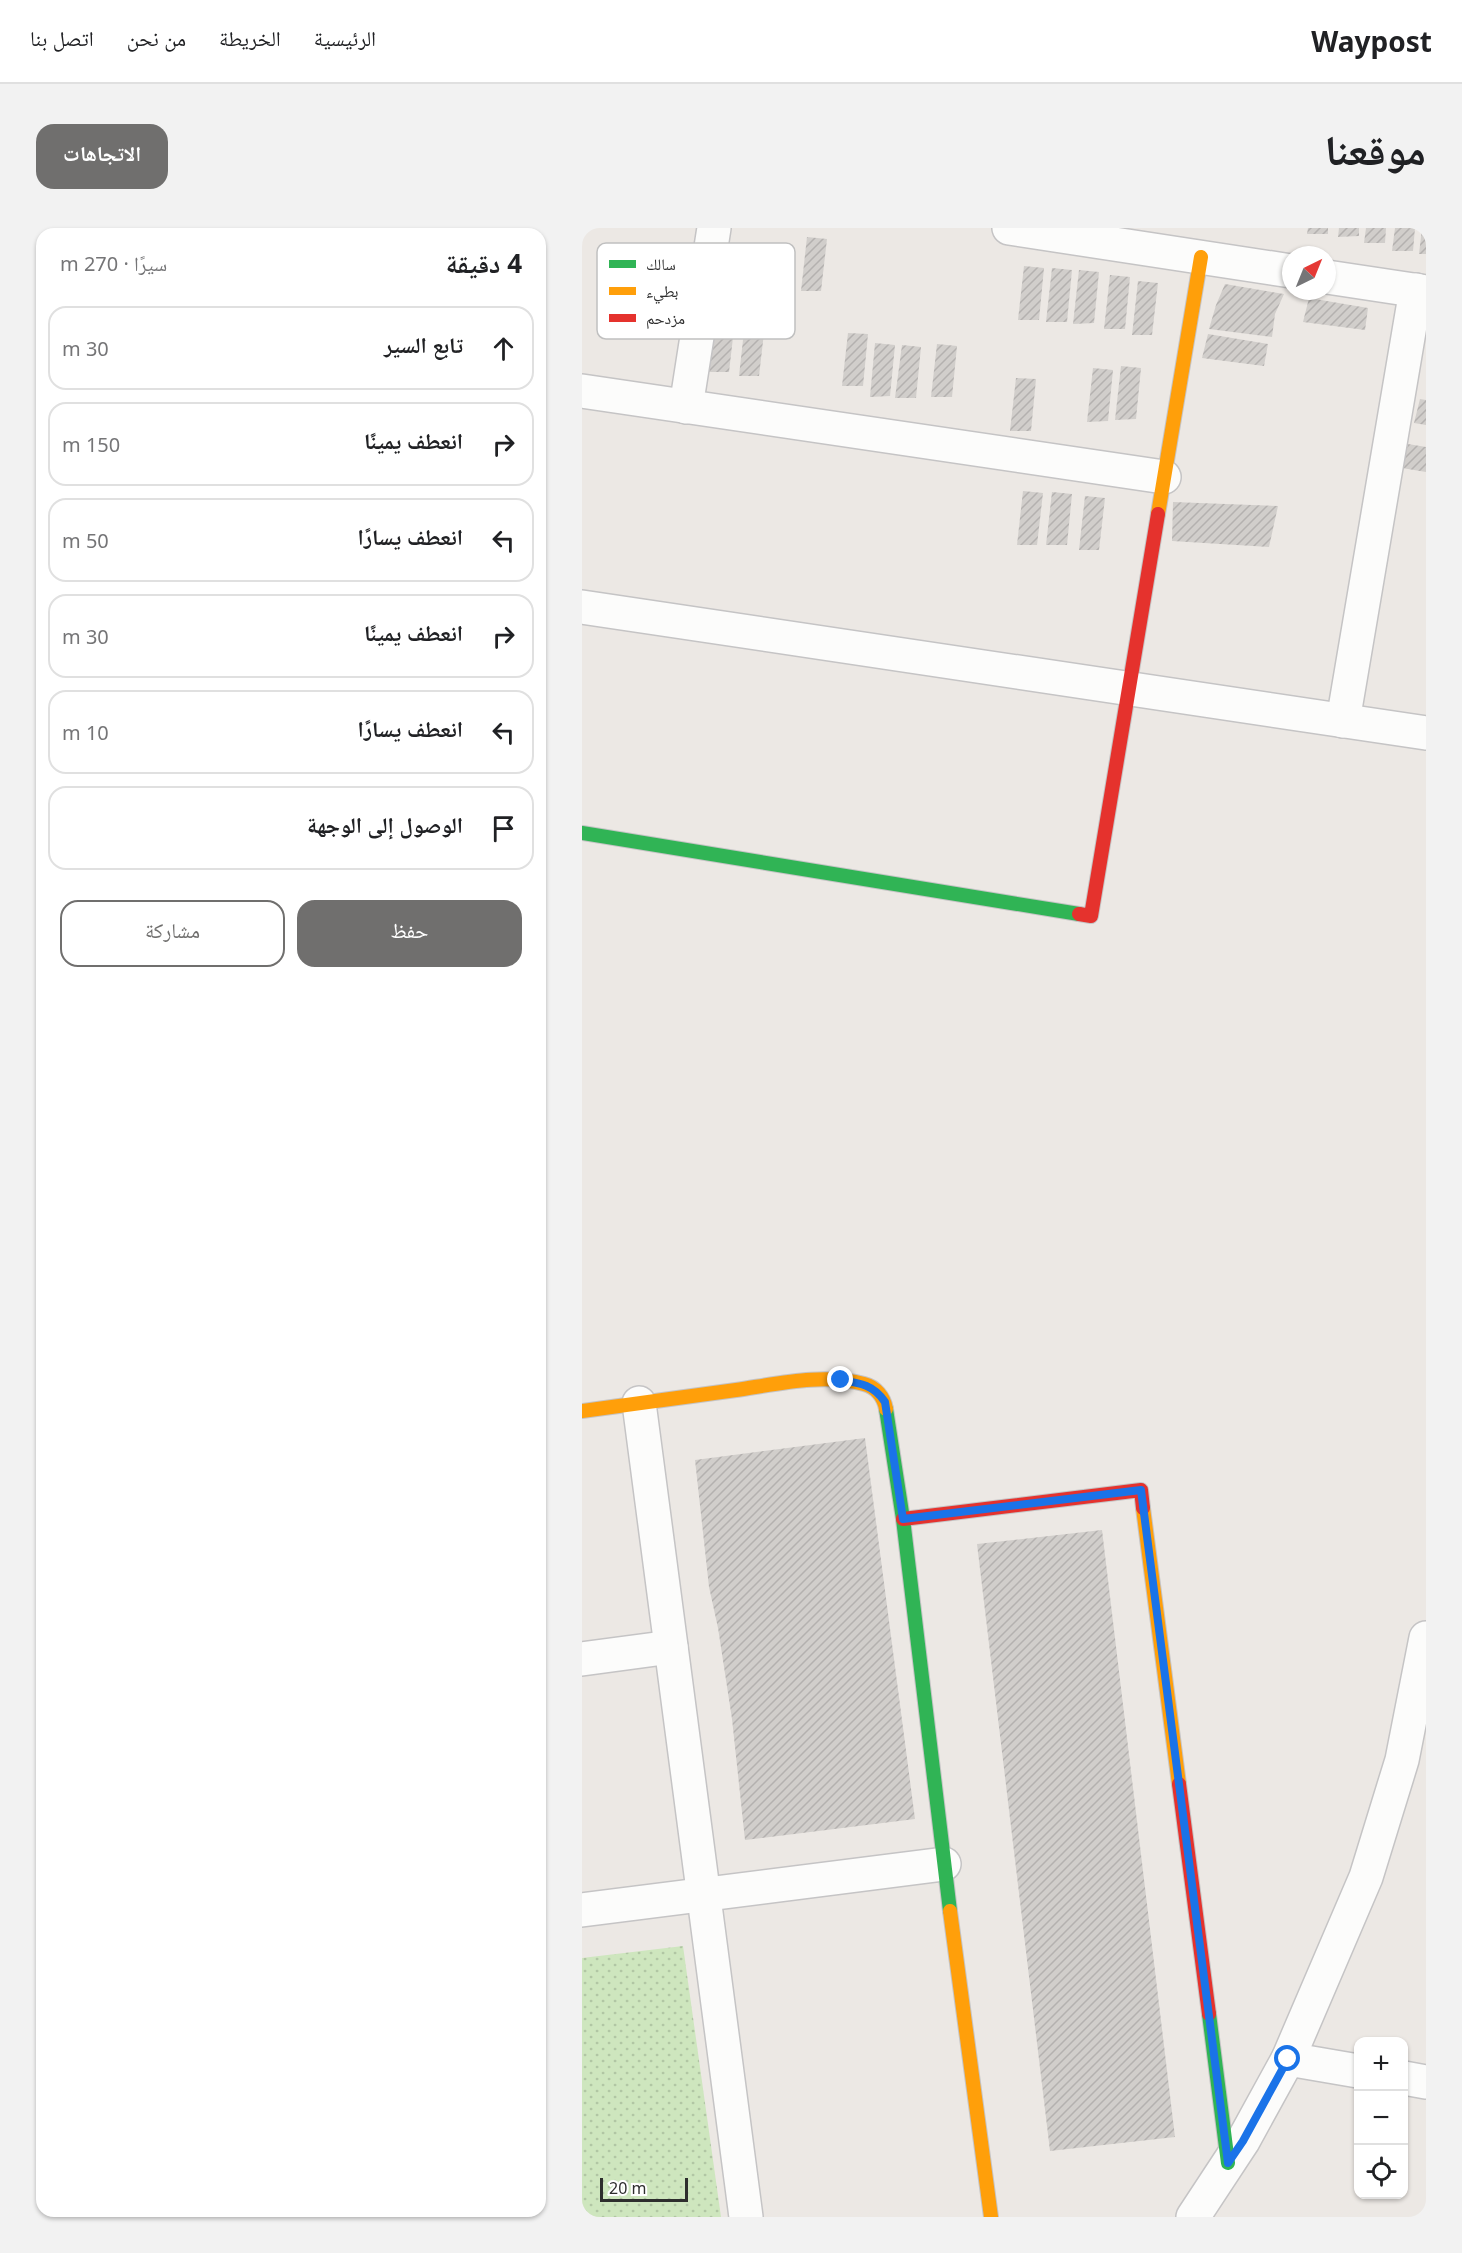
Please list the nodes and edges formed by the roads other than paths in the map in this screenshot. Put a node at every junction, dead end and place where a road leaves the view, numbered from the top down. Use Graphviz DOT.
graph roads {
  1 [pos="714,228"];
  2 [pos="1009,228"];
  3 [pos="712,243"];
  4 [pos="1201,257"];
  5 [pos="1282,270"];
  6 [pos="1336,278"];
  7 [pos="1421,291"];
  8 [pos="697,339"];
  9 [pos="582,391"];
  10 [pos="686,406"];
  11 [pos="1164,477"];
  12 [pos="582,607"];
  13 [pos="1129,689"];
  14 [pos="1343,721"];
  15 [pos="1426,733"];
  16 [pos="582,833"];
  17 [pos="639,1403"];
  18 [pos="582,1411"];
  19 [pos="903,1519"];
  20 [pos="1426,1638"];
  21 [pos="671,1647"];
  22 [pos="582,1659"];
  23 [pos="944,1864"];
  24 [pos="704,1895"];
  25 [pos="582,1910"];
  26 [pos="1288,2059"];
  27 [pos="1354,2070"];
  28 [pos="1408,2079"];
  29 [pos="1426,2082"];
  30 [pos="1228,2163"];
  31 [pos="746,2217"];
  32 [pos="991,2217"];
  33 [pos="1193,2217"];
  1 -- 3 [label="street"];
  2 -- 4 [label="street"];
  4 -- 5 [label="street"];
  4 -- 11 [label="street"];
  6 -- 7 [label="street"];
  7 -- 14 [label="street"];
  8 -- 10 [label="street"];
  9 -- 10 [label="street"];
  10 -- 11 [label="street"];
  11 -- 13 [label="street"];
  12 -- 13 [label="street"];
  13 -- 14 [label="street"];
  13 -- 16 [label="street"];
  14 -- 15 [label="street"];
  17 -- 18 [label="street"];
  17 -- 19 [label="street"];
  17 -- 21 [label="street"];
  19 -- 23 [label="street"];
  19 -- 30 [label="street"];
  20 -- 26 [label="street"];
  21 -- 22 [label="street"];
  21 -- 24 [label="street"];
  23 -- 24 [label="street"];
  23 -- 32 [label="street"];
  24 -- 25 [label="street"];
  24 -- 31 [label="street"];
  26 -- 27 [label="street"];
  26 -- 30 [label="street"];
  28 -- 29 [label="street"];
  30 -- 33 [label="street"];
}
